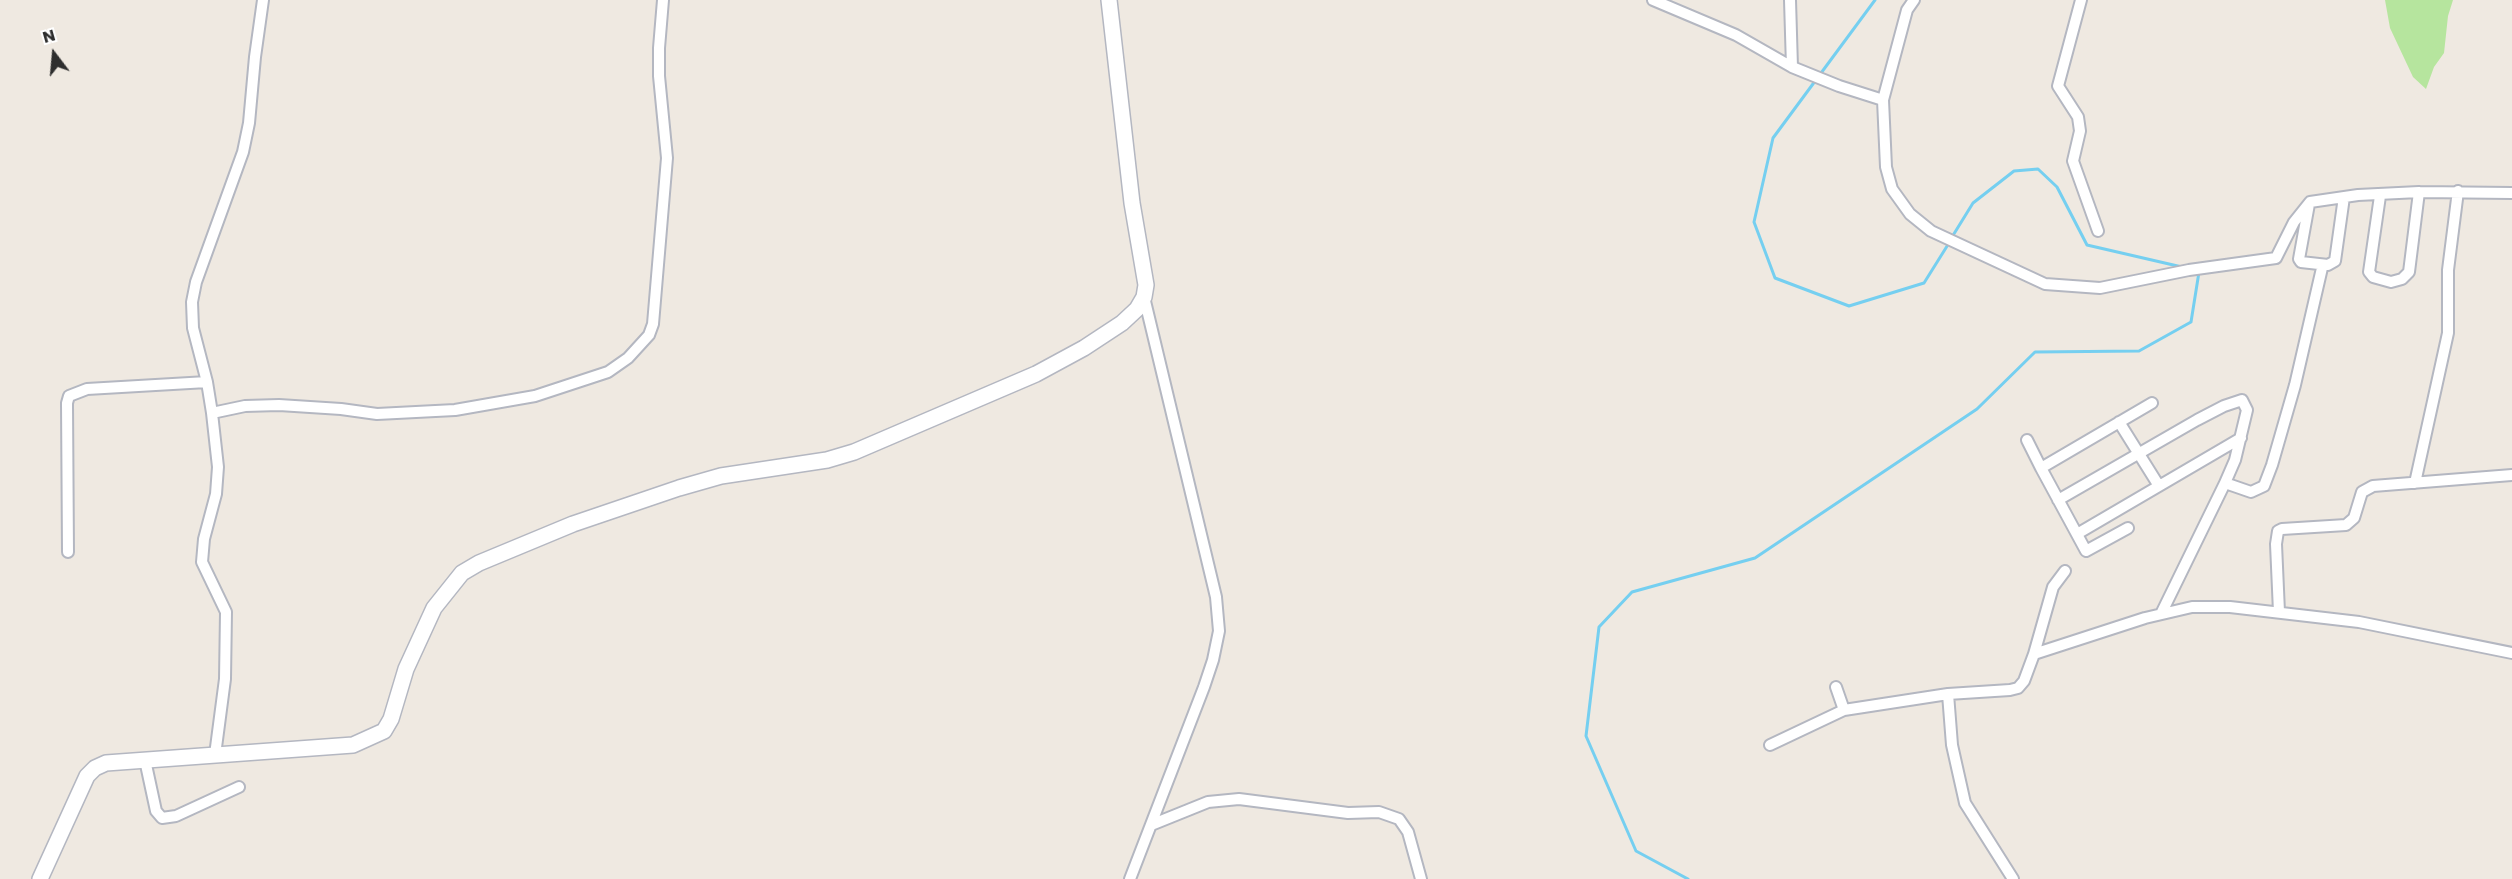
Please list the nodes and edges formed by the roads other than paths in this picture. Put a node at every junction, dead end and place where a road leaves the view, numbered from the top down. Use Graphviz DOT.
graph roads {
  1 [pos="263,0"];
  2 [pos="663,0"];
  3 [pos="1109,0"];
  4 [pos="1653,0"];
  5 [pos="1790,0"];
  6 [pos="1914,0"];
  7 [pos="2081,0"];
  8 [pos="1792,67"];
  9 [pos="1883,100"];
  10 [pos="2458,191"];
  11 [pos="2419,192"];
  12 [pos="2512,193"];
  13 [pos="2380,196"];
  14 [pos="2344,198"];
  15 [pos="2310,202"];
  16 [pos="2098,231"];
  17 [pos="2322,268"];
  18 [pos="1144,297"];
  19 [pos="207,382"];
  20 [pos="2152,403"];
  21 [pos="212,413"];
  22 [pos="2119,422"];
  23 [pos="2241,438"];
  24 [pos="2027,440"];
  25 [pos="2138,454"];
  26 [pos="2041,468"];
  27 [pos="2512,475"];
  28 [pos="2225,483"];
  29 [pos="2415,483"];
  30 [pos="2159,486"];
  31 [pos="2058,500"];
  32 [pos="2128,528"];
  33 [pos="2077,534"];
  34 [pos="68,552"];
  35 [pos="2065,571"];
  36 [pos="2279,612"];
  37 [pos="2162,614"];
  38 [pos="2512,653"];
  39 [pos="2034,654"];
  40 [pos="1836,687"];
  41 [pos="1948,694"];
  42 [pos="1844,710"];
  43 [pos="1770,745"];
  44 [pos="215,755"];
  45 [pos="145,760"];
  46 [pos="238,787"];
  47 [pos="1151,825"];
  48 [pos="40,879"];
  49 [pos="1130,879"];
  50 [pos="1421,879"];
  51 [pos="2013,879"];
  1 -- 19 [label="street"];
  2 -- 21 [label="street"];
  3 -- 18 [label="street"];
  4 -- 8 [label="street"];
  5 -- 8 [label="street"];
  6 -- 9 [label="street"];
  7 -- 16 [label="street"];
  8 -- 9 [label="street"];
  9 -- 15 [label="street"];
  10 -- 11 [label="street"];
  10 -- 12 [label="street"];
  10 -- 29 [label="street"];
  11 -- 13 [label="street"];
  11 -- 13 [label="street"];
  13 -- 14 [label="street"];
  14 -- 15 [label="street"];
  14 -- 15 [label="street"];
  17 -- 28 [label="street"];
  18 -- 44 [label="street"];
  18 -- 47 [label="street"];
  19 -- 21 [label="street"];
  19 -- 34 [label="street"];
  20 -- 22 [label="street"];
  21 -- 44 [label="street"];
  22 -- 25 [label="street"];
  22 -- 26 [label="street"];
  23 -- 25 [label="street"];
  23 -- 28 [label="street"];
  23 -- 30 [label="street"];
  24 -- 26 [label="street"];
  25 -- 30 [label="street"];
  25 -- 31 [label="street"];
  26 -- 31 [label="street"];
  27 -- 29 [label="street"];
  28 -- 37 [label="street"];
  29 -- 36 [label="street"];
  30 -- 33 [label="street"];
  31 -- 33 [label="street"];
  32 -- 33 [label="street"];
  35 -- 39 [label="street"];
  36 -- 37 [label="street"];
  36 -- 38 [label="street"];
  37 -- 39 [label="street"];
  39 -- 41 [label="street"];
  40 -- 42 [label="street"];
  41 -- 42 [label="street"];
  41 -- 51 [label="street"];
  42 -- 43 [label="street"];
  44 -- 45 [label="street"];
  45 -- 46 [label="street"];
  45 -- 48 [label="street"];
  47 -- 49 [label="street"];
  47 -- 50 [label="street"];
}
